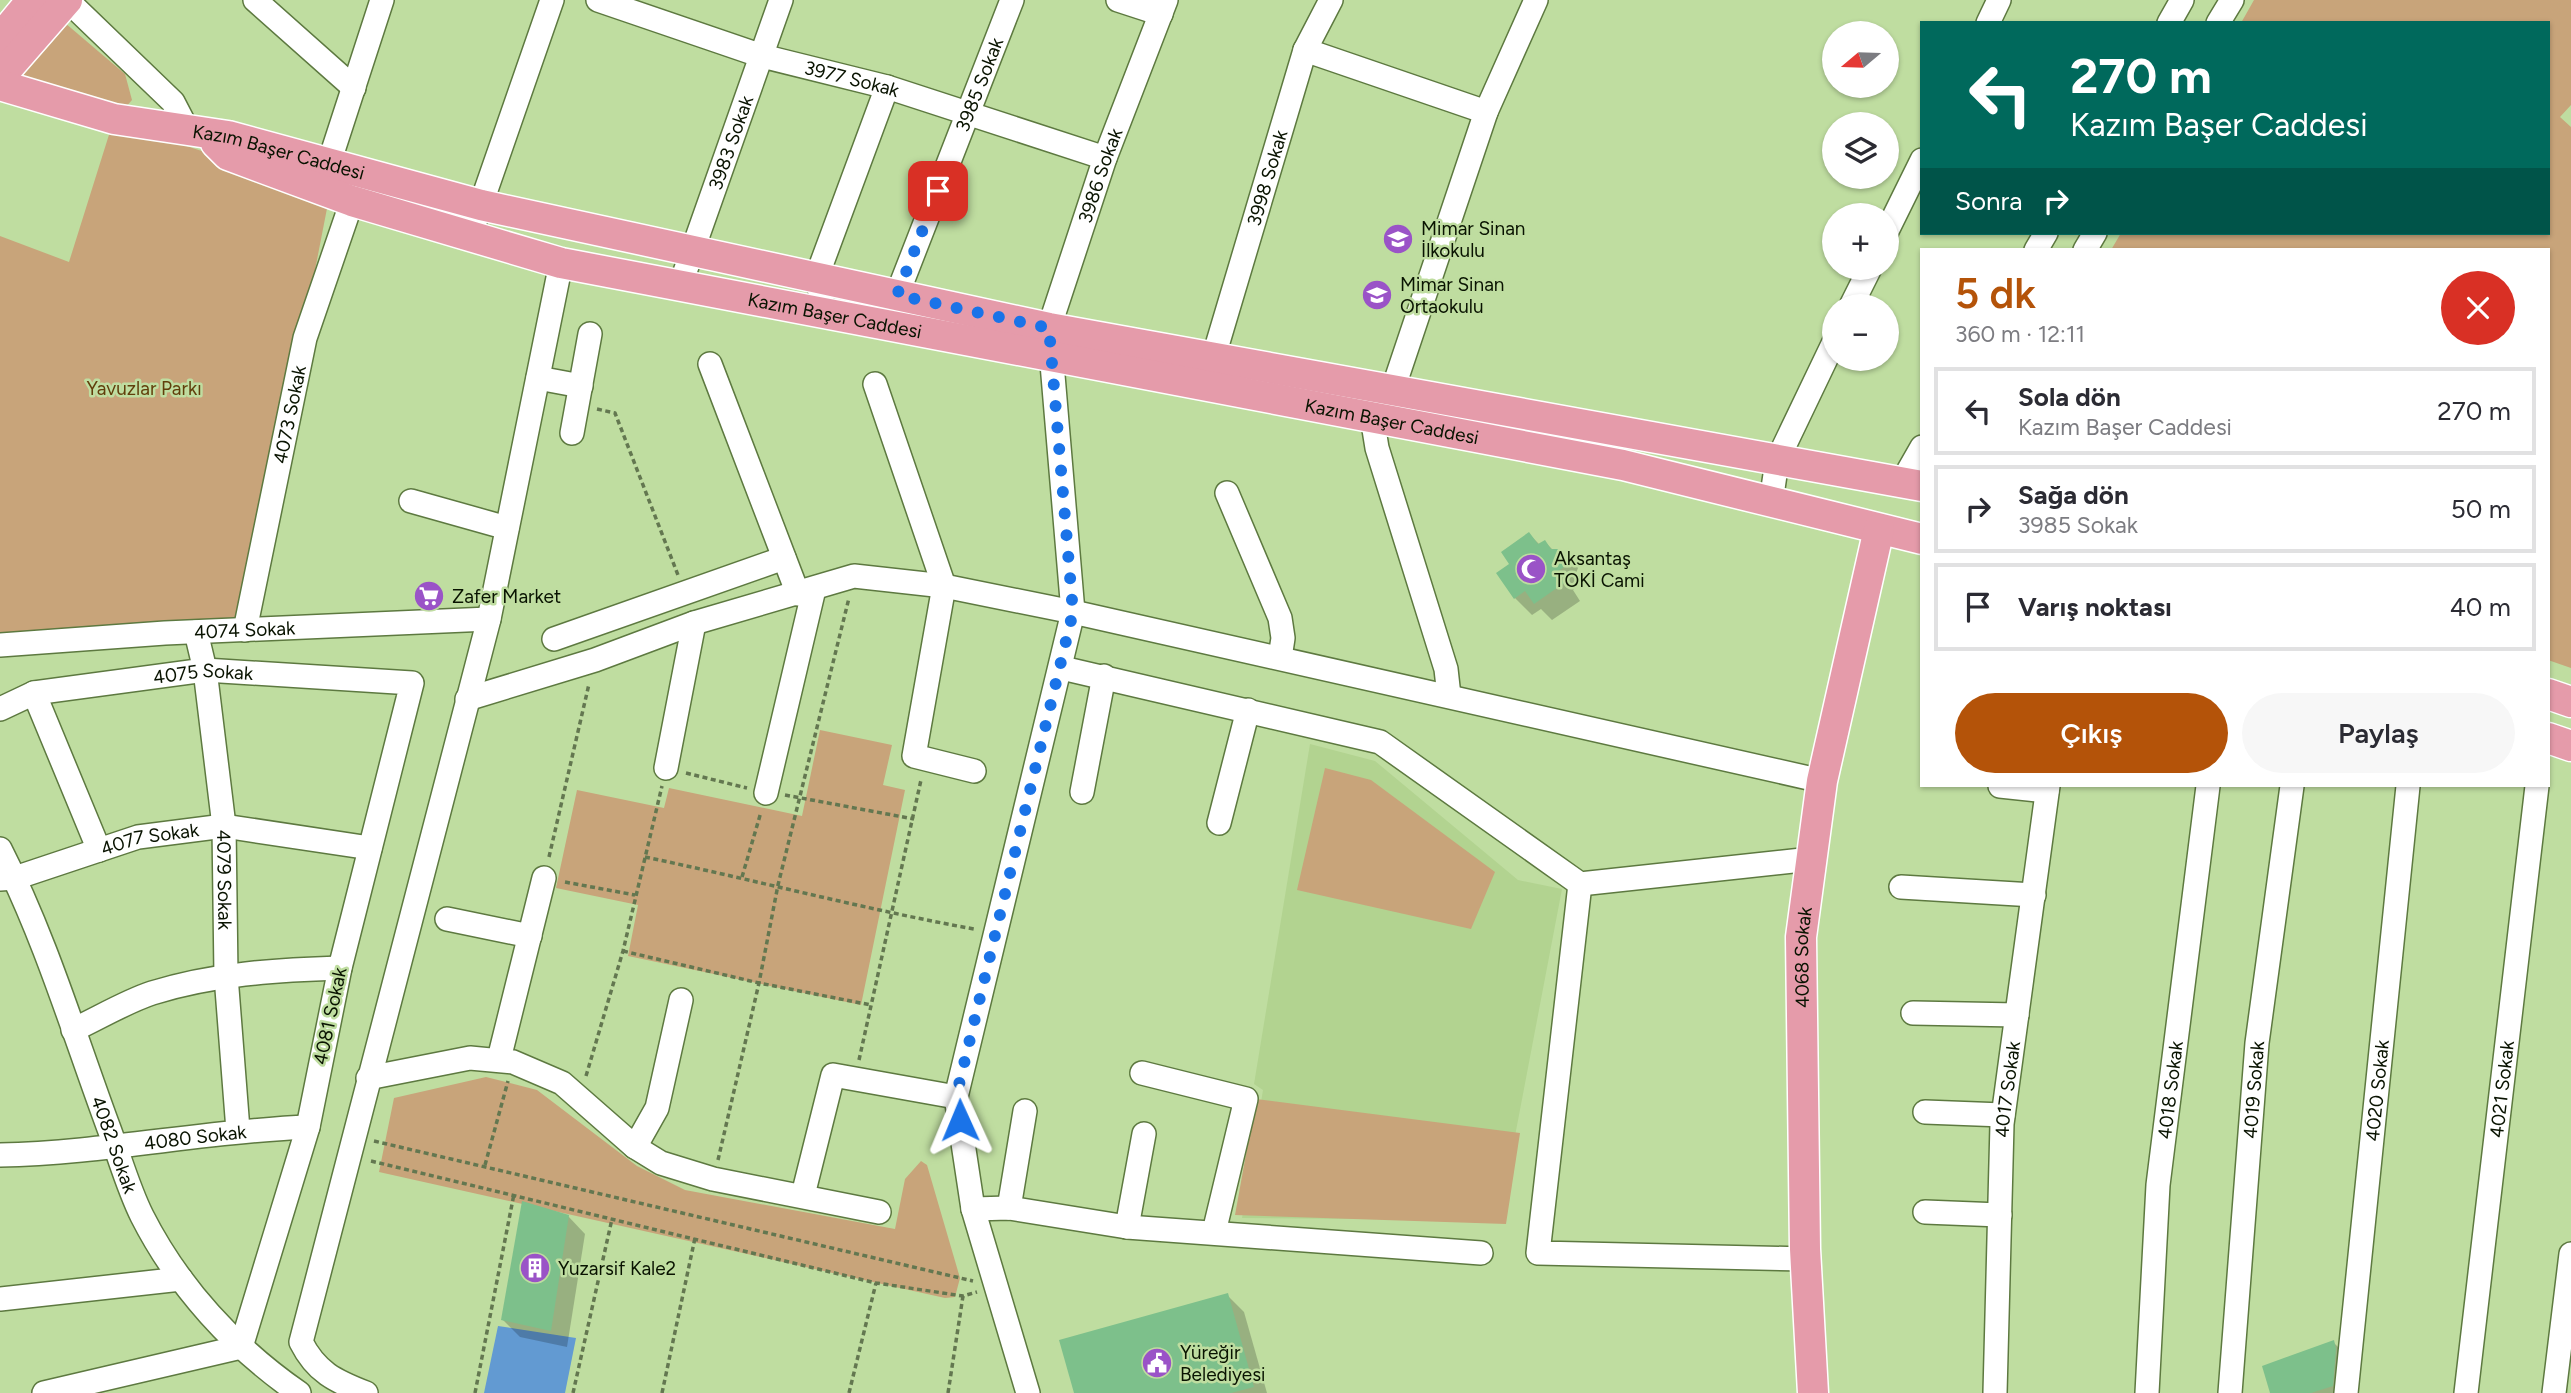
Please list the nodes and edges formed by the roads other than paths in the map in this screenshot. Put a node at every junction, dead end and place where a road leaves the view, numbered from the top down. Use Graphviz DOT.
graph roads {
  1 [pos="32,0"];
  2 [pos="67,0"];
  3 [pos="254,0"];
  4 [pos="382,0"];
  5 [pos="552,0"];
  6 [pos="598,0"];
  7 [pos="781,0"];
  8 [pos="1012,0"];
  9 [pos="1118,0"];
  10 [pos="1331,0"];
  11 [pos="1536,0"];
  12 [pos="1999,0"];
  13 [pos="2182,0"];
  14 [pos="2231,0"];
  15 [pos="1163,7"];
  16 [pos="1989,21"];
  17 [pos="2170,21"];
  18 [pos="2219,21"];
  19 [pos="0,39"];
  20 [pos="1305,50"];
  21 [pos="762,56"];
  22 [pos="0,77"];
  23 [pos="0,85"];
  24 [pos="887,87"];
  25 [pos="354,88"];
  26 [pos="1486,112"];
  27 [pos="969,114"];
  28 [pos="196,131"];
  29 [pos="1105,158"];
  30 [pos="329,163"];
  31 [pos="1920,164"];
  32 [pos="352,201"];
  33 [pos="481,205"];
  34 [pos="1899,207"];
  35 [pos="470,236"];
  36 [pos="692,252"];
  37 [pos="561,263"];
  38 [pos="817,276"];
  39 [pos="680,286"];
  40 [pos="897,295"];
  41 [pos="824,313"];
  42 [pos="901,328"];
  43 [pos="590,334"];
  44 [pos="1049,342"];
  45 [pos="1213,359"];
  46 [pos="710,364"];
  47 [pos="1822,367"];
  48 [pos="538,379"];
  49 [pos="875,384"];
  50 [pos="1392,392"];
  51 [pos="579,396"];
  52 [pos="1372,417"];
  53 [pos="572,433"];
  54 [pos="1920,454"];
  55 [pos="1777,461"];
  56 [pos="1912,484"];
  57 [pos="1227,493"];
  58 [pos="411,501"];
  59 [pos="1772,502"];
  60 [pos="507,528"];
  61 [pos="1879,529"];
  62 [pos="1920,539"];
  63 [pos="784,558"];
  64 [pos="943,586"];
  65 [pos="806,592"];
  66 [pos="1073,612"];
  67 [pos="489,619"];
  68 [pos="694,623"];
  69 [pos="245,630"];
  70 [pos="195,632"];
  71 [pos="554,639"];
  72 [pos="0,645"];
  73 [pos="1280,658"];
  74 [pos="1062,668"];
  75 [pos="205,670"];
  76 [pos="1104,676"];
  77 [pos="412,683"];
  78 [pos="34,694"];
  79 [pos="2550,695"];
  80 [pos="1449,696"];
  81 [pos="467,699"];
  82 [pos="2571,702"];
  83 [pos="0,709"];
  84 [pos="1248,710"];
  85 [pos="2550,739"];
  86 [pos="2571,746"];
  87 [pos="666,768"];
  88 [pos="974,771"];
  89 [pos="1822,781"];
  90 [pos="2024,787"];
  91 [pos="2208,787"];
  92 [pos="2292,787"];
  93 [pos="2408,787"];
  94 [pos="2537,787"];
  95 [pos="2048,788"];
  96 [pos="1082,792"];
  97 [pos="766,793"];
  98 [pos="1219,823"];
  99 [pos="224,826"];
  100 [pos="370,848"];
  101 [pos="0,849"];
  102 [pos="99,850"];
  103 [pos="1811,859"];
  104 [pos="7,878"];
  105 [pos="544,878"];
  106 [pos="1580,884"];
  107 [pos="1901,887"];
  108 [pos="2034,895"];
  109 [pos="447,919"];
  110 [pos="530,936"];
  111 [pos="340,968"];
  112 [pos="226,975"];
  113 [pos="681,1000"];
  114 [pos="1913,1013"];
  115 [pos="2017,1015"];
  116 [pos="73,1030"];
  117 [pos="506,1061"];
  118 [pos="1142,1073"];
  119 [pos="368,1078"];
  120 [pos="956,1097"];
  121 [pos="1025,1111"];
  122 [pos="1925,1112"];
  123 [pos="2003,1115"];
  124 [pos="308,1127"];
  125 [pos="238,1130"];
  126 [pos="1144,1134"];
  127 [pos="635,1147"];
  128 [pos="116,1148"];
  129 [pos="0,1155"];
  130 [pos="803,1195"];
  131 [pos="1009,1208"];
  132 [pos="973,1209"];
  133 [pos="879,1212"];
  134 [pos="1925,1212"];
  135 [pos="2000,1214"];
  136 [pos="1127,1227"];
  137 [pos="1214,1232"];
  138 [pos="1481,1253"];
  139 [pos="2571,1254"];
  140 [pos="1806,1259"];
  141 [pos="181,1279"];
  142 [pos="0,1299"];
  143 [pos="241,1348"];
  144 [pos="44,1393"];
  145 [pos="299,1393"];
  146 [pos="366,1393"];
  147 [pos="1028,1393"];
  148 [pos="1813,1393"];
  149 [pos="1995,1393"];
  150 [pos="2147,1393"];
  151 [pos="2230,1393"];
  152 [pos="2346,1393"];
  153 [pos="2466,1393"];
  154 [pos="2554,1393"];
  1 -- 19 [label="main road"];
  2 -- 22 [label="main road"];
  2 -- 28 [label="street"];
  3 -- 25 [label="street"];
  4 -- 25 [label="street"];
  5 -- 33 [label="street"];
  6 -- 21 [label="street, 3977 Sokak"];
  7 -- 21 [label="street, 3983 Sokak"];
  8 -- 27 [label="street, 3985 Sokak"];
  9 -- 15 [label="street"];
  10 -- 20 [label="street, 3998 Sokak"];
  11 -- 26 [label="street"];
  12 -- 16 [label="street"];
  13 -- 17 [label="street"];
  14 -- 18 [label="street"];
  15 -- 29 [label="street, 3986 Sokak"];
  20 -- 26 [label="street"];
  20 -- 45 [label="street, 3998 Sokak"];
  21 -- 24 [label="street, 3977 Sokak"];
  21 -- 36 [label="street, 3983 Sokak"];
  23 -- 28 [label="main road, Kazım Başer Caddesi"];
  24 -- 27 [label="street, 3977 Sokak"];
  24 -- 38 [label="street"];
  25 -- 30 [label="street"];
  26 -- 50 [label="street"];
  27 -- 29 [label="street, 3977 Sokak"];
  27 -- 40 [label="street, 3985 Sokak"];
  28 -- 30 [label="main road, Kazım Başer Caddesi"];
  28 -- 32 [label="main road, Kazım Başer Caddesi"];
  29 -- 44 [label="street, 3986 Sokak"];
  30 -- 33 [label="main road, Kazım Başer Caddesi"];
  31 -- 34 [label="street"];
  32 -- 35 [label="main road, Kazım Başer Caddesi"];
  32 -- 69 [label="street, 4073 Sokak"];
  33 -- 35 [label="street"];
  33 -- 36 [label="main road, Kazım Başer Caddesi"];
  35 -- 37 [label="main road, Kazım Başer Caddesi"];
  36 -- 38 [label="main road, Kazım Başer Caddesi"];
  36 -- 39 [label="street, 3983 Sokak"];
  37 -- 39 [label="main road, Kazım Başer Caddesi"];
  37 -- 48 [label="street"];
  38 -- 40 [label="main road, Kazım Başer Caddesi"];
  38 -- 41 [label="street"];
  39 -- 41 [label="main road, Kazım Başer Caddesi"];
  40 -- 42 [label="street, 3985 Sokak"];
  40 -- 44 [label="main road, Kazım Başer Caddesi"];
  41 -- 42 [label="main road, Kazım Başer Caddesi"];
  42 -- 44 [label="main road, Kazım Başer Caddesi"];
  43 -- 51 [label="street"];
  44 -- 45 [label="main road, Kazım Başer Caddesi"];
  44 -- 52 [label="main road, Kazım Başer Caddesi"];
  44 -- 66 [label="street"];
  45 -- 50 [label="main road, Kazım Başer Caddesi"];
  46 -- 63 [label="street"];
  47 -- 55 [label="street"];
  48 -- 51 [label="street"];
  48 -- 60 [label="street"];
  49 -- 64 [label="street"];
  50 -- 55 [label="main road, Kazım Başer Caddesi"];
  51 -- 53 [label="street"];
  52 -- 59 [label="main road, Kazım Başer Caddesi"];
  52 -- 80 [label="street"];
  54 -- 56 [label="street"];
  55 -- 56 [label="main road, Kazım Başer Caddesi"];
  55 -- 59 [label="street"];
  57 -- 73 [label="street"];
  58 -- 60 [label="street"];
  59 -- 61 [label="main road, Kazım Başer Caddesi"];
  60 -- 67 [label="street"];
  61 -- 62 [label="main road, Kazım Başer Caddesi"];
  61 -- 89 [label="main road, 4068 Sokak"];
  63 -- 65 [label="street"];
  63 -- 71 [label="street"];
  64 -- 65 [label="street"];
  64 -- 66 [label="street"];
  64 -- 88 [label="street"];
  65 -- 68 [label="street"];
  65 -- 97 [label="street"];
  66 -- 73 [label="street"];
  66 -- 74 [label="street"];
  67 -- 69 [label="street, 4074 Sokak"];
  67 -- 81 [label="street"];
  68 -- 81 [label="street"];
  68 -- 87 [label="street"];
  69 -- 70 [label="street, 4074 Sokak"];
  70 -- 72 [label="street, 4074 Sokak"];
  70 -- 75 [label="street, 4079 Sokak"];
  73 -- 80 [label="street"];
  74 -- 76 [label="street"];
  74 -- 120 [label="street"];
  75 -- 77 [label="street, 4075 Sokak"];
  75 -- 78 [label="street, 4075 Sokak"];
  75 -- 99 [label="street, 4079 Sokak"];
  76 -- 84 [label="street"];
  76 -- 96 [label="street"];
  77 -- 100 [label="street, 4081 Sokak"];
  78 -- 83 [label="street, 4075 Sokak"];
  78 -- 102 [label="street"];
  79 -- 82 [label="main road"];
  80 -- 89 [label="street"];
  81 -- 119 [label="street"];
  84 -- 98 [label="street"];
  84 -- 106 [label="street"];
  85 -- 86 [label="main road"];
  89 -- 103 [label="main road, 4068 Sokak"];
  90 -- 95 [label="street"];
  91 -- 150 [label="street, 4018 Sokak"];
  92 -- 151 [label="street, 4019 Sokak"];
  93 -- 152 [label="street, 4020 Sokak"];
  94 -- 153 [label="street, 4021 Sokak"];
  95 -- 108 [label="street, 4017 Sokak"];
  99 -- 100 [label="street, 4077 Sokak"];
  99 -- 102 [label="street, 4077 Sokak"];
  99 -- 112 [label="street, 4079 Sokak"];
  100 -- 111 [label="street, 4081 Sokak"];
  101 -- 104 [label="street, 4082 Sokak"];
  102 -- 104 [label="street, 4077 Sokak"];
  103 -- 106 [label="street"];
  103 -- 140 [label="main road, 4068 Sokak"];
  104 -- 116 [label="street, 4082 Sokak"];
  105 -- 110 [label="street"];
  106 -- 140 [label="street"];
  107 -- 108 [label="street"];
  108 -- 115 [label="street, 4017 Sokak"];
  109 -- 110 [label="street"];
  110 -- 117 [label="street"];
  111 -- 112 [label="street"];
  111 -- 124 [label="street, 4081 Sokak"];
  112 -- 116 [label="street"];
  112 -- 125 [label="street, 4079 Sokak"];
  113 -- 127 [label="street"];
  114 -- 115 [label="street"];
  115 -- 123 [label="street, 4017 Sokak"];
  116 -- 128 [label="street, 4082 Sokak"];
  117 -- 119 [label="street"];
  117 -- 127 [label="street"];
  118 -- 137 [label="street"];
  119 -- 146 [label="street"];
  120 -- 130 [label="street"];
  120 -- 132 [label="street"];
  121 -- 131 [label="street"];
  122 -- 123 [label="street"];
  123 -- 135 [label="street, 4017 Sokak"];
  124 -- 125 [label="street, 4080 Sokak"];
  124 -- 143 [label="street, 4081 Sokak"];
  125 -- 128 [label="street, 4080 Sokak"];
  126 -- 136 [label="street"];
  127 -- 130 [label="street"];
  128 -- 129 [label="street, 4080 Sokak"];
  128 -- 141 [label="street, 4082 Sokak"];
  130 -- 133 [label="street"];
  131 -- 132 [label="street"];
  131 -- 136 [label="street"];
  132 -- 147 [label="street"];
  134 -- 135 [label="street"];
  135 -- 149 [label="street, 4017 Sokak"];
  136 -- 137 [label="street"];
  137 -- 138 [label="street"];
  139 -- 154 [label="street"];
  140 -- 148 [label="main road, 4068 Sokak"];
  141 -- 142 [label="street"];
  141 -- 143 [label="street, 4082 Sokak"];
  143 -- 144 [label="street"];
  143 -- 145 [label="street, 4082 Sokak"];
}
